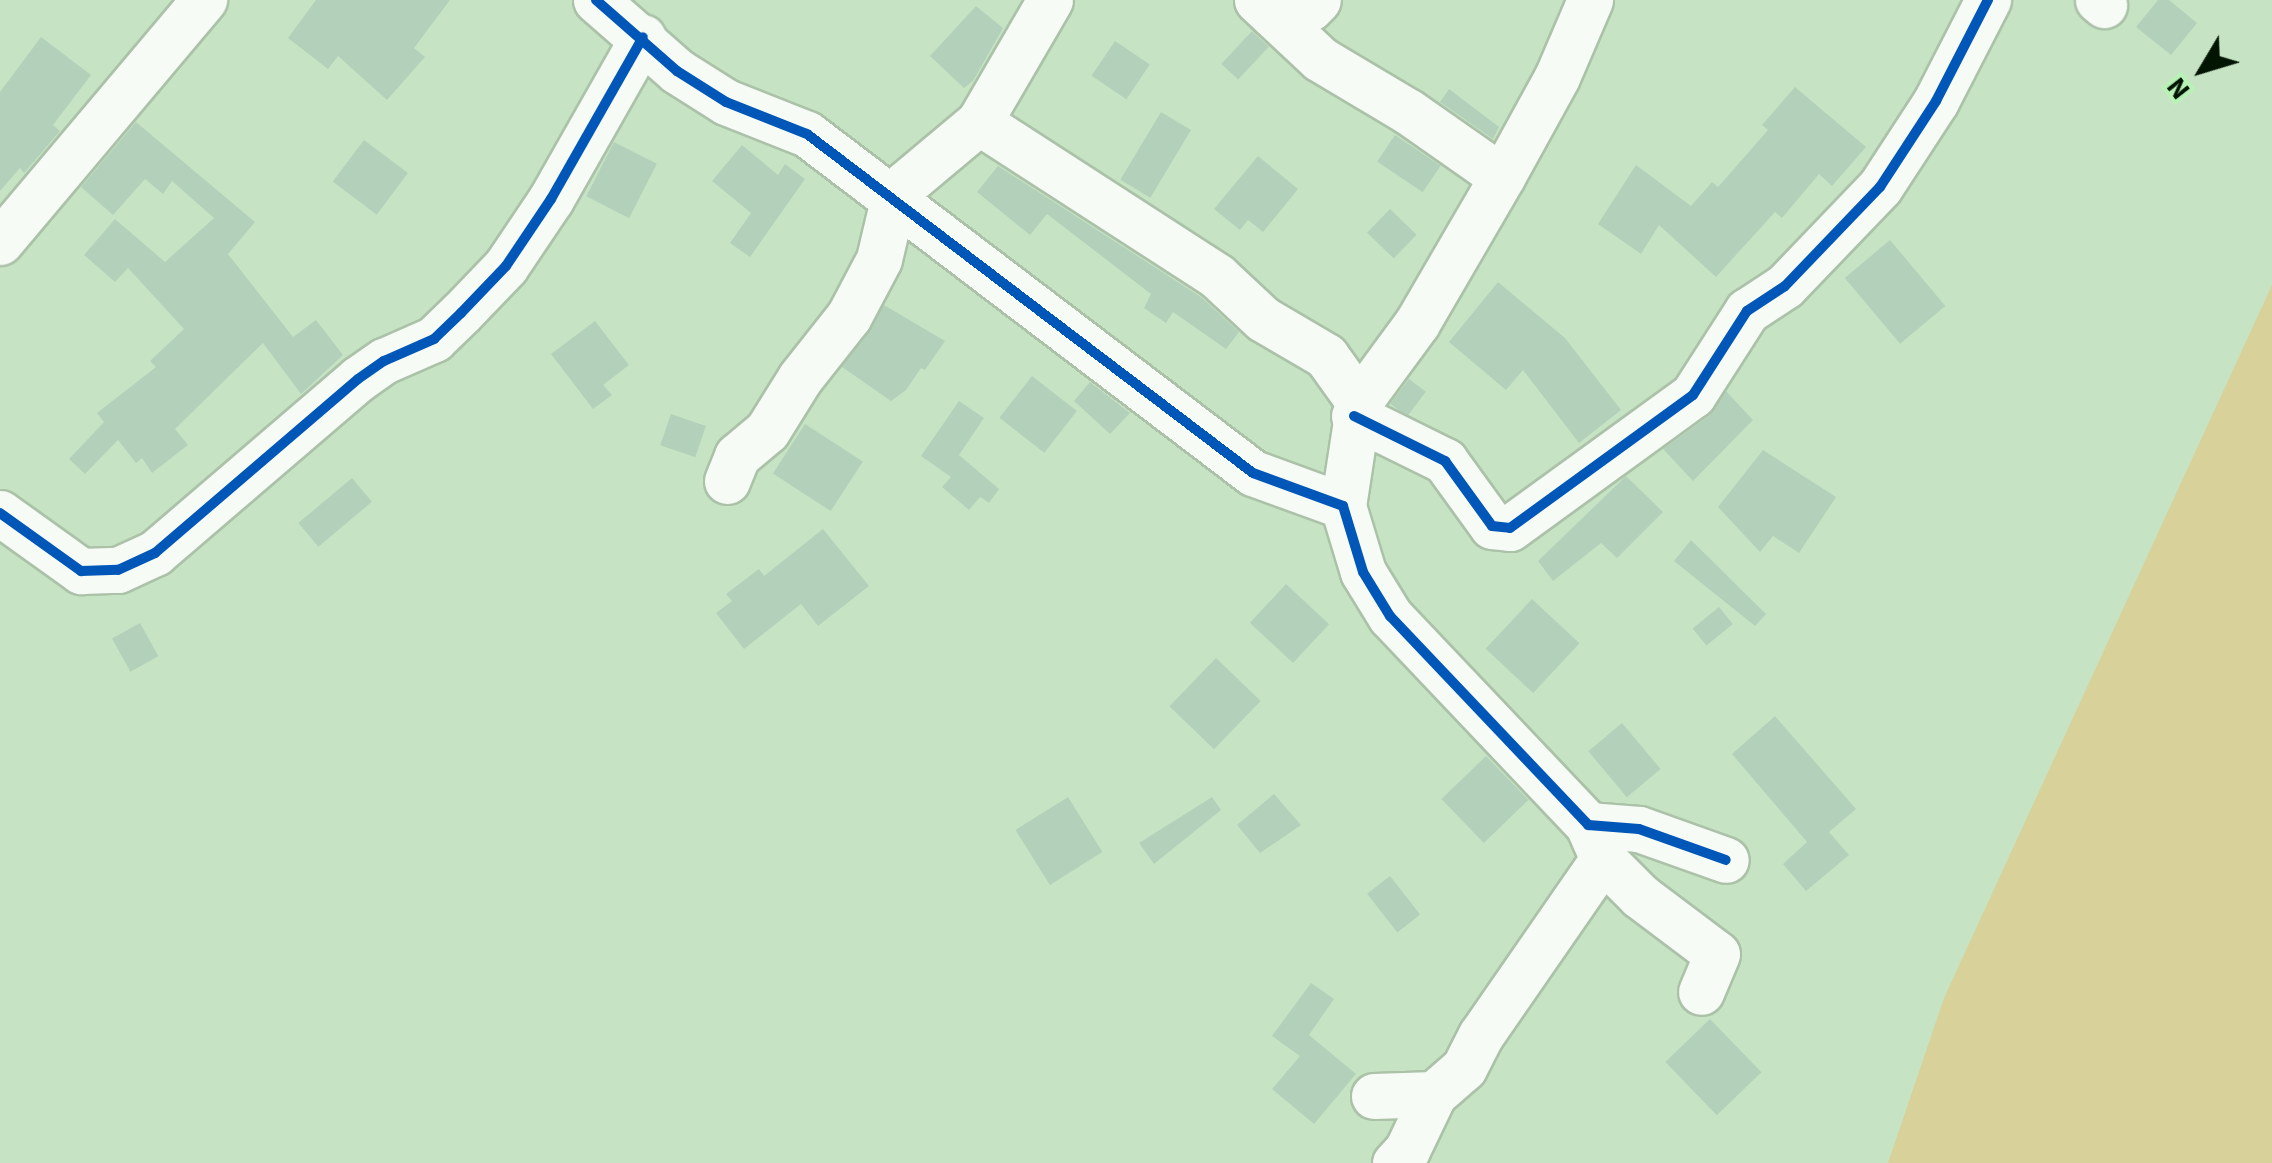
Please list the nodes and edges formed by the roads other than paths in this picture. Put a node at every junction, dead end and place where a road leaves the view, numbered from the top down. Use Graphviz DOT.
graph roads {
  1 [pos="204,0"];
  2 [pos="596,0"];
  3 [pos="1050,0"];
  4 [pos="1318,0"];
  5 [pos="1590,0"];
  6 [pos="1988,0"];
  7 [pos="1264,7"];
  8 [pos="642,37"];
  9 [pos="979,122"];
  10 [pos="1502,177"];
  11 [pos="893,200"];
  12 [pos="0,242"];
  13 [pos="1357,409"];
  14 [pos="727,481"];
  15 [pos="1343,506"];
  16 [pos="0,513"];
  17 [pos="1595,842"];
  18 [pos="1726,860"];
  19 [pos="1701,992"];
  20 [pos="1434,1094"];
  21 [pos="1374,1096"];
  22 [pos="1395,1163"];
  1 -- 12 [label="street"];
  2 -- 8 [label="street"];
  3 -- 9 [label="street"];
  4 -- 7 [label="street"];
  5 -- 10 [label="street"];
  6 -- 13 [label="street"];
  7 -- 10 [label="street"];
  8 -- 11 [label="street"];
  8 -- 16 [label="street"];
  9 -- 11 [label="street"];
  9 -- 13 [label="street"];
  10 -- 13 [label="street"];
  11 -- 14 [label="street"];
  11 -- 15 [label="street"];
  13 -- 15 [label="street"];
  15 -- 17 [label="street"];
  17 -- 18 [label="street"];
  17 -- 19 [label="street"];
  17 -- 20 [label="street"];
  20 -- 21 [label="street"];
  20 -- 22 [label="street"];
}
